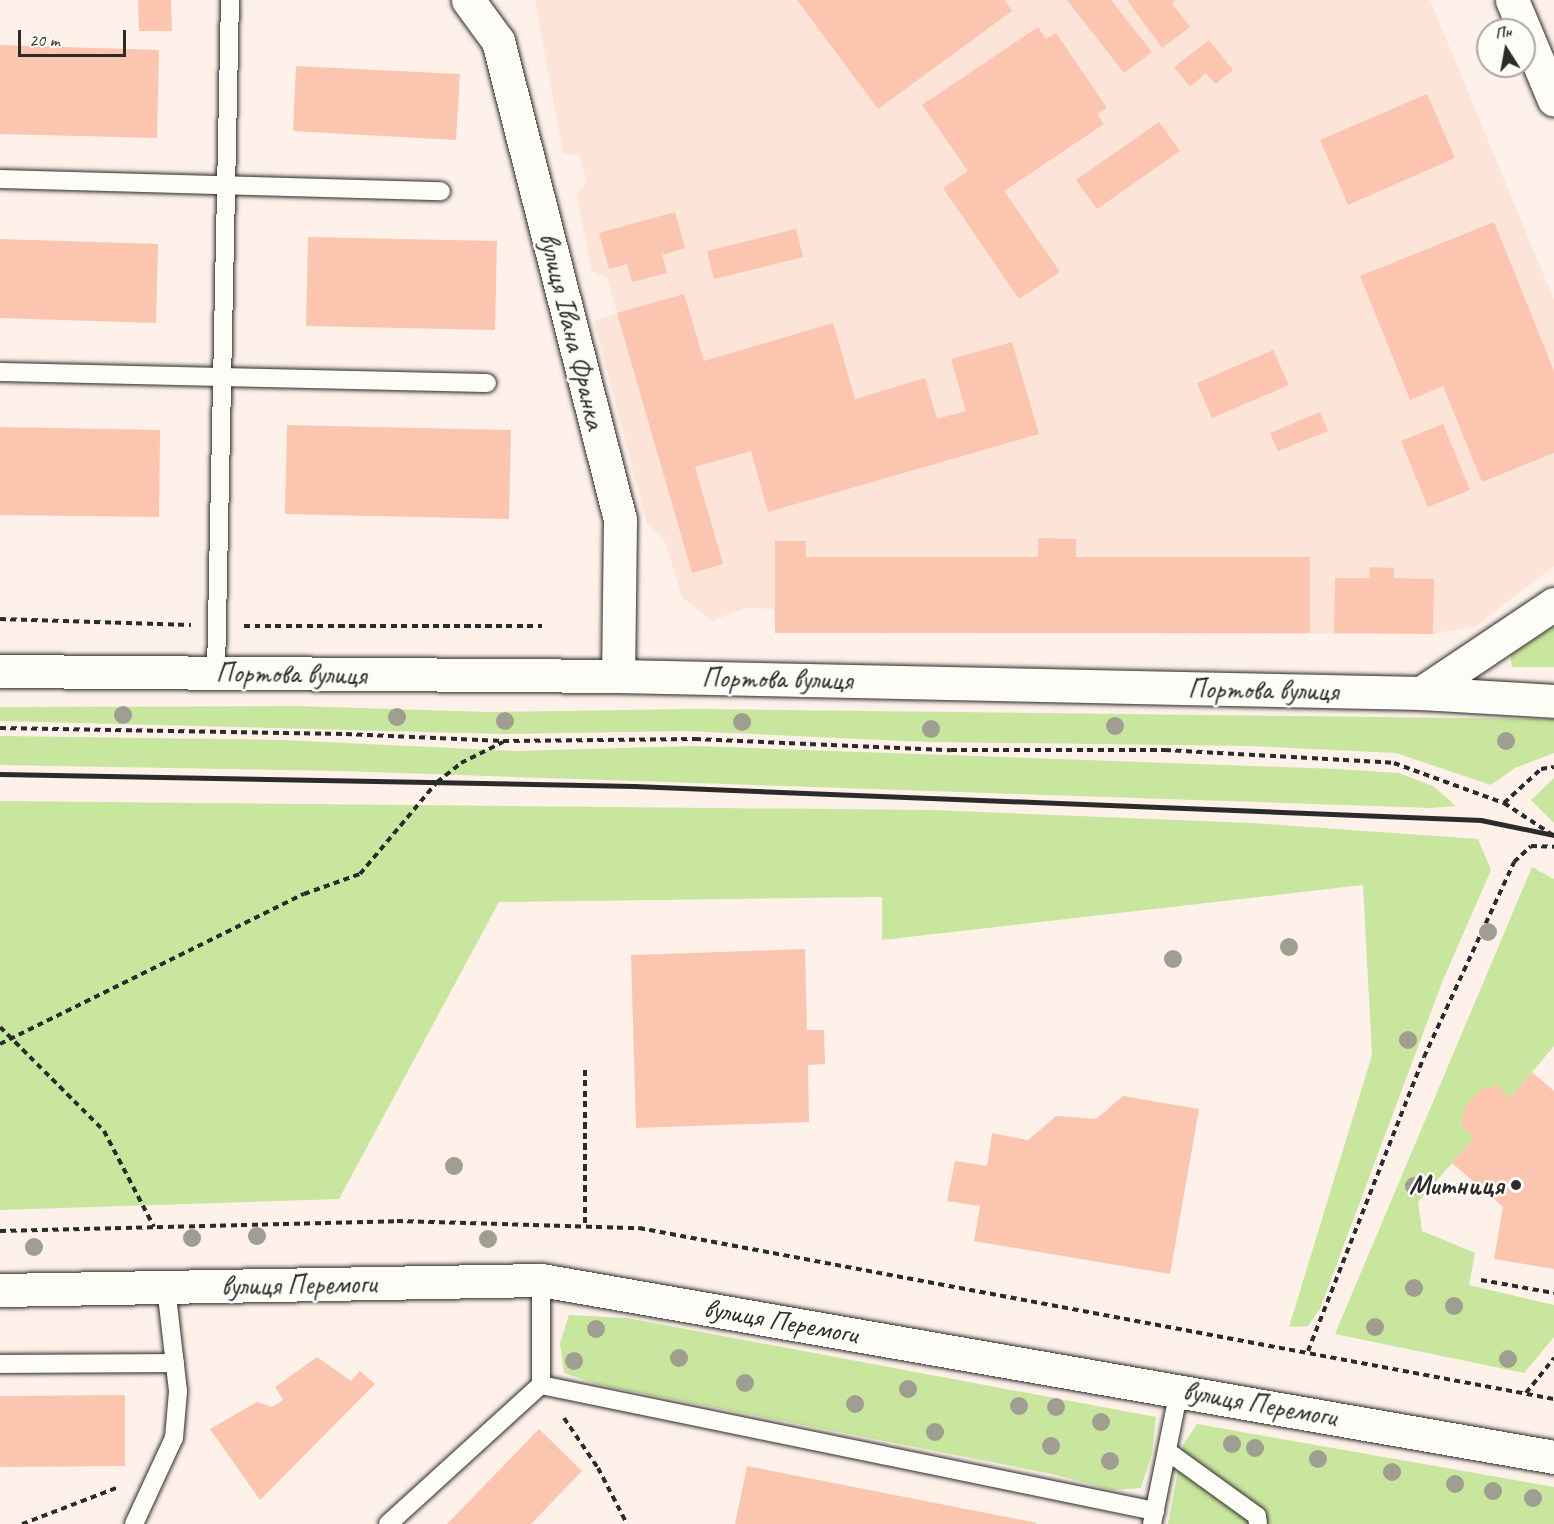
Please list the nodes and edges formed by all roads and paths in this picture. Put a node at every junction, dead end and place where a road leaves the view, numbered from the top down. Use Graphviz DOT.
graph roads {
  1 [pos="230,0"];
  2 [pos="468,0"];
  3 [pos="1512,0"];
  4 [pos="1554,100"];
  5 [pos="0,179"];
  6 [pos="226,185"];
  7 [pos="441,191"];
  8 [pos="0,372"];
  9 [pos="223,377"];
  10 [pos="487,383"];
  11 [pos="1554,604"];
  12 [pos="0,619"];
  13 [pos="219,626"];
  14 [pos="542,626"];
  15 [pos="0,671"];
  16 [pos="216,672"];
  17 [pos="618,676"];
  18 [pos="1421,693"];
  19 [pos="1554,701"];
  20 [pos="0,728"];
  21 [pos="503,741"];
  22 [pos="1554,767"];
  23 [pos="1504,803"];
  24 [pos="1554,836"];
  25 [pos="1554,847"];
  26 [pos="0,1027"];
  27 [pos="12,1038"];
  28 [pos="0,1044"];
  29 [pos="585,1070"];
  30 [pos="154,1227"];
  31 [pos="585,1227"];
  32 [pos="0,1231"];
  33 [pos="542,1280"];
  34 [pos="1481,1280"];
  35 [pos="166,1288"];
  36 [pos="0,1290"];
  37 [pos="1554,1293"];
  38 [pos="1308,1351"];
  39 [pos="1554,1358"];
  40 [pos="175,1363"];
  41 [pos="0,1364"];
  42 [pos="541,1385"];
  43 [pos="1179,1390"];
  44 [pos="1526,1393"];
  45 [pos="1554,1399"];
  46 [pos="1167,1452"];
  47 [pos="1554,1457"];
  48 [pos="158,1472"];
  49 [pos="1153,1517"];
  50 [pos="22,1524"];
  51 [pos="134,1524"];
  52 [pos="388,1524"];
  53 [pos="627,1524"];
  54 [pos="1258,1524"];
  1 -- 6 [label="lane"];
  2 -- 17 [label="street, вулиця Івана Франка"];
  3 -- 4 [label="street"];
  5 -- 6 [label="lane"];
  6 -- 7 [label="lane"];
  6 -- 9 [label="lane"];
  8 -- 9 [label="lane"];
  9 -- 10 [label="lane"];
  9 -- 13 [label="lane"];
  11 -- 18 [label="street"];
  12 -- 13 [label="path"];
  13 -- 14 [label="path"];
  13 -- 16 [label="lane"];
  15 -- 16 [label="street, Портова вулиця"];
  16 -- 17 [label="street, Портова вулиця"];
  17 -- 18 [label="street, Портова вулиця"];
  18 -- 19 [label="street, Портова вулиця"];
  20 -- 21 [label="path"];
  21 -- 23 [label="path"];
  21 -- 27 [label="path"];
  22 -- 23 [label="path"];
  23 -- 24 [label="path"];
  25 -- 38 [label="path"];
  26 -- 27 [label="path"];
  27 -- 28 [label="path"];
  27 -- 30 [label="path"];
  29 -- 31 [label="path"];
  30 -- 31 [label="path"];
  30 -- 32 [label="path"];
  31 -- 38 [label="path"];
  33 -- 35 [label="street, вулиця Перемоги"];
  33 -- 42 [label="lane"];
  33 -- 43 [label="street, вулиця Перемоги"];
  34 -- 37 [label="path"];
  35 -- 36 [label="street, вулиця Перемоги"];
  35 -- 40 [label="lane"];
  38 -- 44 [label="path"];
  39 -- 44 [label="path"];
  40 -- 41 [label="lane"];
  40 -- 48 [label="lane"];
  42 -- 49 [label="lane"];
  42 -- 52 [label="lane"];
  42 -- 53 [label="path"];
  43 -- 46 [label="lane"];
  43 -- 47 [label="street, вулиця Перемоги"];
  44 -- 45 [label="path"];
  46 -- 49 [label="lane"];
  46 -- 54 [label="lane"];
  48 -- 50 [label="path"];
  48 -- 51 [label="lane"];
}
